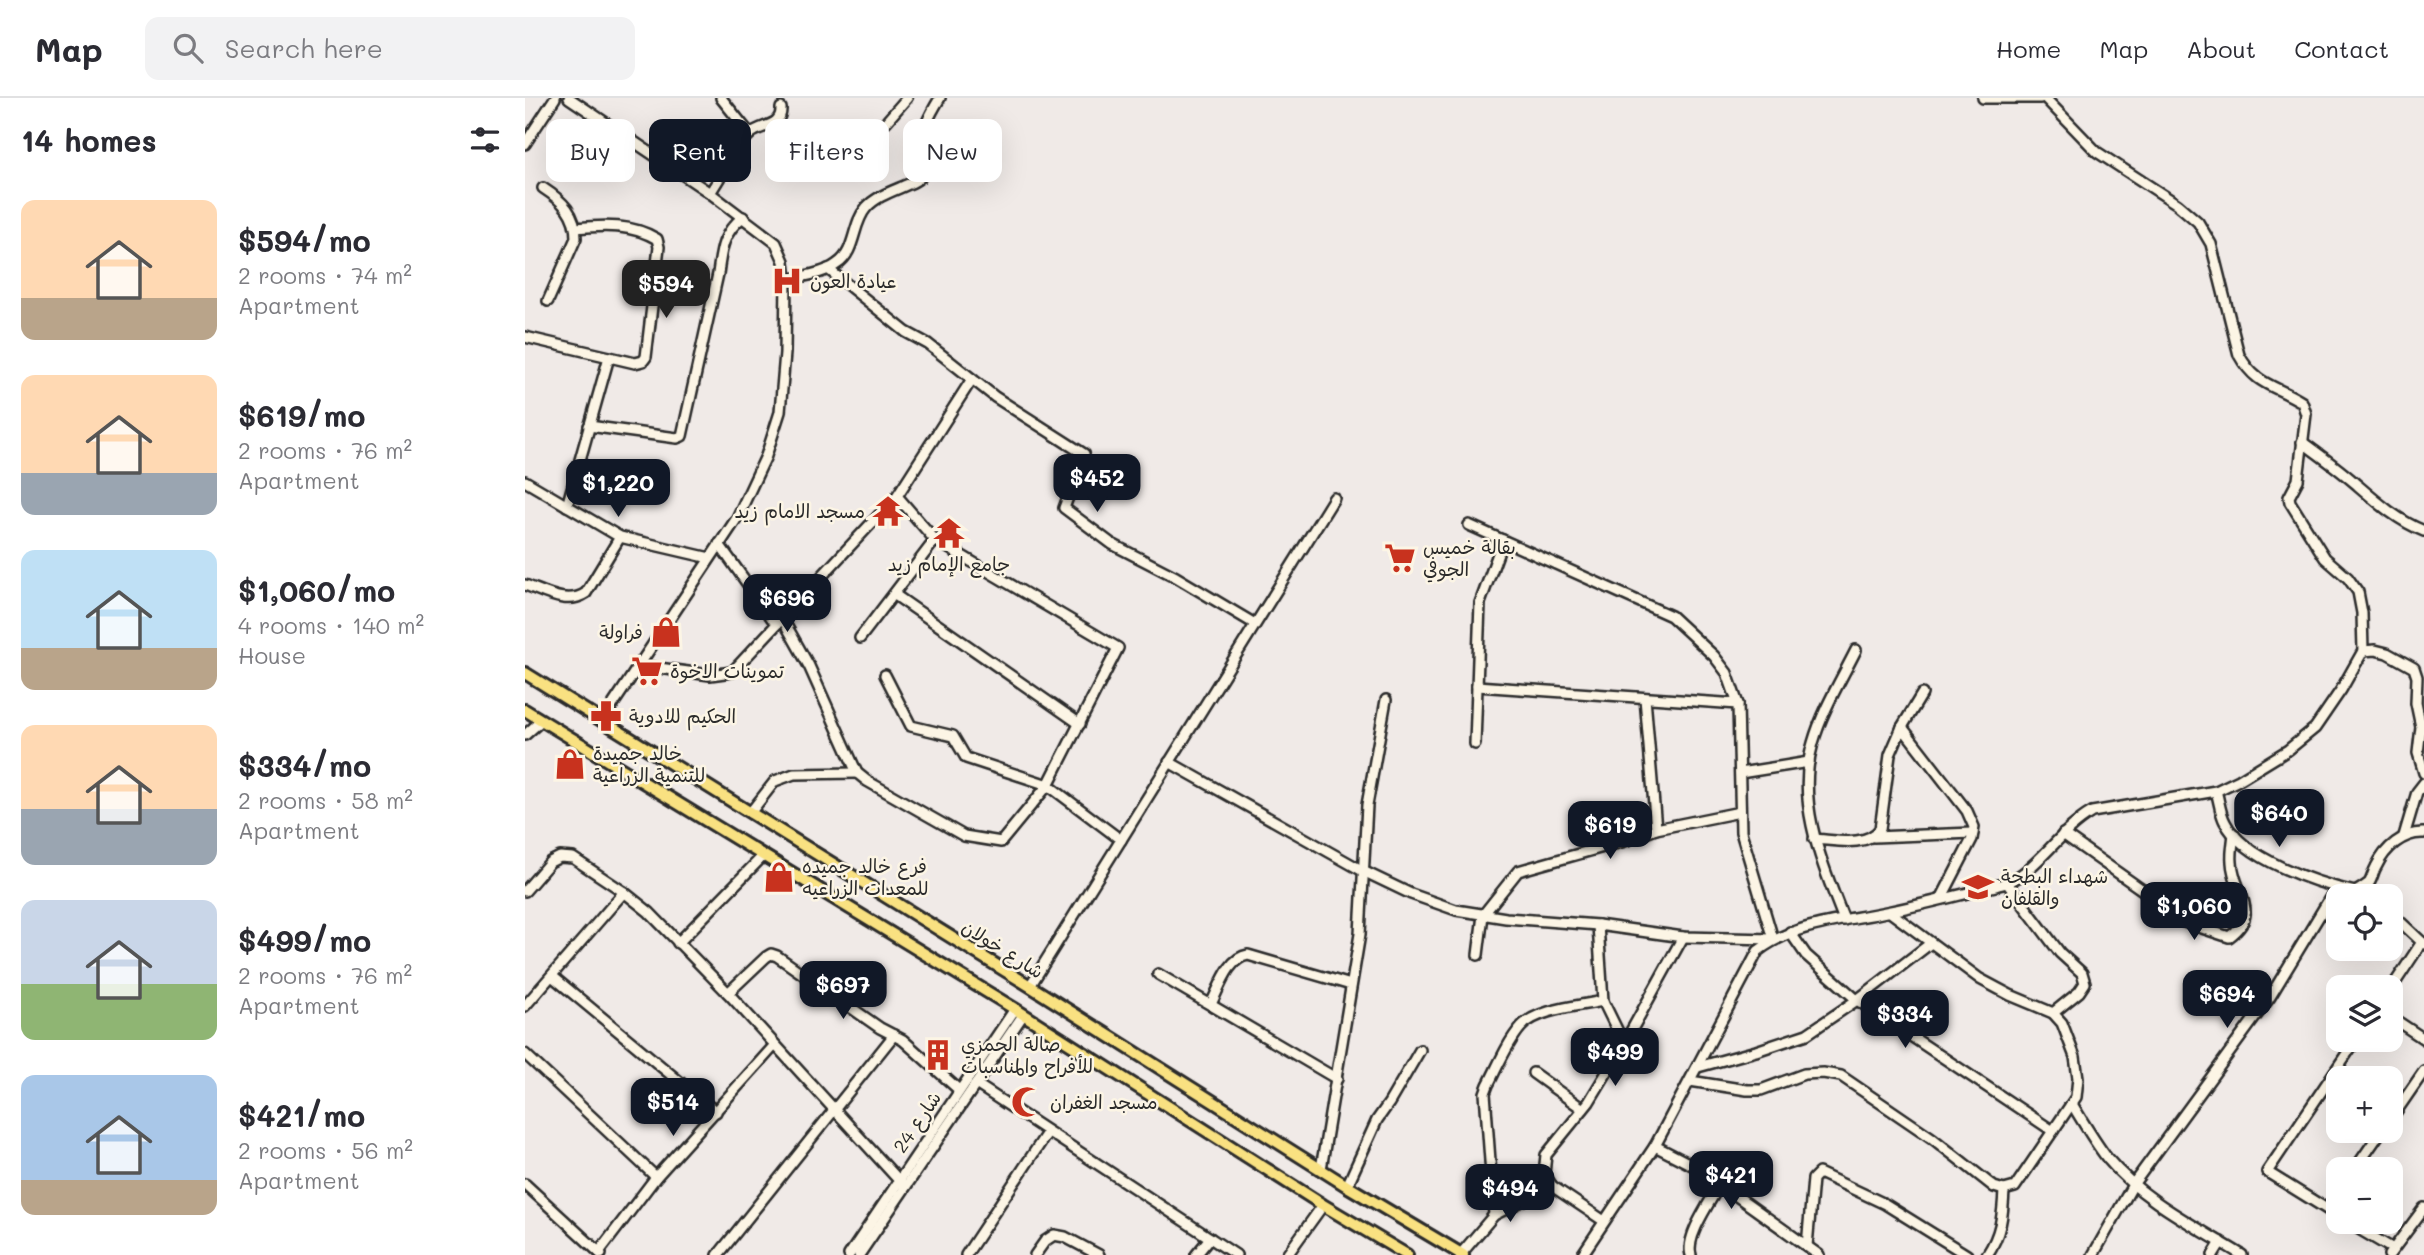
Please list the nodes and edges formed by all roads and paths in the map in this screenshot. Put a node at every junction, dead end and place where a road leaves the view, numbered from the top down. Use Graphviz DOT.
graph roads {
  1 [pos="555,98"];
  2 [pos="569,98"];
  3 [pos="721,98"];
  4 [pos="907,98"];
  5 [pos="940,98"];
  6 [pos="1983,98"];
  7 [pos="2043,98"];
  8 [pos="781,108"];
  9 [pos="738,119"];
  10 [pos="888,119"];
  11 [pos="751,134"];
  12 [pos="525,144"];
  13 [pos="717,182"];
  14 [pos="543,188"];
  15 [pos="710,193"];
  16 [pos="743,217"];
  17 [pos="576,228"];
  18 [pos="828,269"];
  19 [pos="786,280"];
  20 [pos="548,301"];
  21 [pos="525,337"];
  22 [pos="609,357"];
  23 [pos="972,379"];
  24 [pos="589,426"];
  25 [pos="2302,442"];
  26 [pos="525,481"];
  27 [pos="897,496"];
  28 [pos="1333,498"];
  29 [pos="567,506"];
  30 [pos="1469,525"];
  31 [pos="2424,531"];
  32 [pos="620,537"];
  33 [pos="935,540"];
  34 [pos="1503,540"];
  35 [pos="719,544"];
  36 [pos="710,558"];
  37 [pos="525,584"];
  38 [pos="895,594"];
  39 [pos="779,621"];
  40 [pos="1255,624"];
  41 [pos="860,638"];
  42 [pos="1856,650"];
  43 [pos="2363,652"];
  44 [pos="637,665"];
  45 [pos="525,673"];
  46 [pos="885,675"];
  47 [pos="1477,687"];
  48 [pos="1922,694"];
  49 [pos="1645,698"];
  50 [pos="1386,700"];
  51 [pos="1738,704"];
  52 [pos="525,709"];
  53 [pos="542,720"];
  54 [pos="602,721"];
  55 [pos="1080,724"];
  56 [pos="1902,727"];
  57 [pos="525,735"];
  58 [pos="1475,744"];
  59 [pos="1169,762"];
  60 [pos="1809,762"];
  61 [pos="857,773"];
  62 [pos="1740,773"];
  63 [pos="2424,773"];
  64 [pos="2424,783"];
  65 [pos="1048,785"];
  66 [pos="2216,791"];
  67 [pos="1740,812"];
  68 [pos="750,813"];
  69 [pos="1656,830"];
  70 [pos="1973,833"];
  71 [pos="2424,833"];
  72 [pos="2063,834"];
  73 [pos="2234,834"];
  74 [pos="2404,836"];
  75 [pos="1874,837"];
  76 [pos="1814,839"];
  77 [pos="1121,840"];
  78 [pos="763,856"];
  79 [pos="1363,871"];
  80 [pos="2007,883"];
  81 [pos="2326,884"];
  82 [pos="2367,884"];
  83 [pos="525,891"];
  84 [pos="624,892"];
  85 [pos="1941,899"];
  86 [pos="2326,905"];
  87 [pos="1890,912"];
  88 [pos="1483,915"];
  89 [pos="1844,920"];
  90 [pos="1598,925"];
  91 [pos="2403,925"];
  92 [pos="1790,932"];
  93 [pos="1683,937"];
  94 [pos="1773,939"];
  95 [pos="678,943"];
  96 [pos="1931,943"];
  97 [pos="2423,943"];
  98 [pos="1478,954"];
  99 [pos="1159,974"];
  100 [pos="2401,975"];
  101 [pos="552,976"];
  102 [pos="1351,985"];
  103 [pos="1030,986"];
  104 [pos="728,993"];
  105 [pos="1857,1000"];
  106 [pos="1603,1001"];
  107 [pos="1211,1004"];
  108 [pos="525,1006"];
  109 [pos="1019,1012"];
  110 [pos="2053,1013"];
  111 [pos="2403,1025"];
  112 [pos="894,1035"];
  113 [pos="2424,1039"];
  114 [pos="1624,1044"];
  115 [pos="775,1046"];
  116 [pos="1420,1050"];
  117 [pos="2349,1052"];
  118 [pos="525,1054"];
  119 [pos="1698,1067"];
  120 [pos="2424,1072"];
  121 [pos="1533,1073"];
  122 [pos="1337,1079"];
  123 [pos="1690,1081"];
  124 [pos="975,1084"];
  125 [pos="960,1090"];
  126 [pos="2403,1102"];
  127 [pos="2072,1104"];
  128 [pos="1583,1109"];
  129 [pos="835,1110"];
  130 [pos="716,1112"];
  131 [pos="2053,1132"];
  132 [pos="1047,1133"];
  133 [pos="1654,1146"];
  134 [pos="1321,1169"];
  135 [pos="656,1177"];
  136 [pos="902,1183"];
  137 [pos="2134,1183"];
  138 [pos="525,1184"];
  139 [pos="1720,1185"];
  140 [pos="1347,1186"];
  141 [pos="1552,1186"];
  142 [pos="2004,1190"];
  143 [pos="1323,1205"];
  144 [pos="2326,1208"];
  145 [pos="2424,1208"];
  146 [pos="1494,1215"];
  147 [pos="1604,1222"];
  148 [pos="2365,1234"];
  149 [pos="1210,1238"];
  150 [pos="2221,1242"];
  151 [pos="1807,1246"];
  152 [pos="2391,1252"];
  153 [pos="600,1254"];
  154 [pos="718,1255"];
  155 [pos="849,1255"];
  156 [pos="859,1255"];
  157 [pos="966,1255"];
  158 [pos="1035,1255"];
  159 [pos="1099,1255"];
  160 [pos="1196,1255"];
  161 [pos="1236,1255"];
  162 [pos="1287,1255"];
  163 [pos="1407,1255"];
  164 [pos="1461,1255"];
  165 [pos="1582,1255"];
  166 [pos="1691,1255"];
  167 [pos="1819,1255"];
  168 [pos="1967,1255"];
  169 [pos="1987,1255"];
  170 [pos="2093,1255"];
  171 [pos="2213,1255"];
  172 [pos="2242,1255"];
  1 -- 12 [label="street"];
  2 -- 15 [label="street"];
  3 -- 9 [label="street"];
  4 -- 10 [label="street"];
  5 -- 18 [label="street"];
  6 -- 7 [label="street"];
  7 -- 25 [label="street"];
  8 -- 11 [label="street"];
  13 -- 15 [label="street"];
  14 -- 17 [label="street"];
  15 -- 16 [label="street"];
  16 -- 19 [label="street"];
  16 -- 24 [label="street"];
  17 -- 20 [label="street"];
  17 -- 22 [label="street"];
  18 -- 19 [label="street"];
  18 -- 23 [label="street"];
  19 -- 35 [label="street"];
  21 -- 22 [label="street"];
  22 -- 24 [label="street"];
  23 -- 27 [label="street"];
  23 -- 40 [label="street"];
  24 -- 29 [label="street"];
  25 -- 31 [label="street"];
  25 -- 43 [label="street"];
  26 -- 29 [label="street"];
  27 -- 33 [label="street"];
  27 -- 39 [label="street"];
  28 -- 40 [label="street"];
  29 -- 32 [label="street"];
  30 -- 34 [label="street"];
  32 -- 36 [label="street"];
  32 -- 37 [label="street"];
  33 -- 38 [label="street"];
  33 -- 55 [label="street"];
  34 -- 47 [label="street"];
  34 -- 51 [label="street"];
  35 -- 36 [label="street"];
  35 -- 39 [label="street"];
  36 -- 44 [label="street"];
  38 -- 41 [label="street"];
  38 -- 55 [label="street"];
  39 -- 44 [label="street"];
  39 -- 61 [label="street"];
  40 -- 59 [label="street"];
  42 -- 60 [label="street"];
  43 -- 63 [label="street"];
  43 -- 66 [label="street"];
  44 -- 54 [label="street"];
  45 -- 54 [label="main road, شارع خولان"];
  46 -- 65 [label="street"];
  47 -- 49 [label="street"];
  47 -- 58 [label="street"];
  48 -- 56 [label="street"];
  49 -- 51 [label="street"];
  49 -- 69 [label="street"];
  50 -- 79 [label="street"];
  51 -- 62 [label="street"];
  52 -- 53 [label="main road"];
  53 -- 57 [label="street"];
  53 -- 78 [label="main road"];
  54 -- 68 [label="main road, شارع خولان"];
  55 -- 65 [label="street"];
  56 -- 70 [label="street"];
  56 -- 75 [label="street"];
  59 -- 77 [label="street"];
  59 -- 79 [label="street"];
  60 -- 62 [label="street"];
  60 -- 76 [label="street"];
  61 -- 65 [label="street"];
  61 -- 68 [label="street"];
  62 -- 67 [label="street"];
  64 -- 74 [label="street"];
  65 -- 77 [label="street"];
  66 -- 72 [label="street"];
  66 -- 73 [label="street"];
  67 -- 69 [label="street"];
  67 -- 94 [label="street"];
  68 -- 103 [label="main road, شارع خولان"];
  69 -- 88 [label="street"];
  70 -- 75 [label="street"];
  70 -- 85 [label="street"];
  71 -- 74 [label="street"];
  72 -- 73 [label="street"];
  72 -- 80 [label="street"];
  73 -- 81 [label="street"];
  74 -- 82 [label="street"];
  75 -- 76 [label="street"];
  76 -- 89 [label="street"];
  77 -- 103 [label="street"];
  78 -- 95 [label="street"];
  78 -- 109 [label="main road"];
  79 -- 88 [label="street"];
  79 -- 102 [label="street"];
  80 -- 85 [label="street"];
  80 -- 110 [label="street"];
  83 -- 84 [label="street"];
  84 -- 95 [label="street"];
  84 -- 101 [label="street"];
  85 -- 87 [label="street"];
  86 -- 137 [label="street"];
  87 -- 89 [label="street"];
  87 -- 96 [label="street"];
  88 -- 90 [label="street"];
  88 -- 98 [label="street"];
  89 -- 92 [label="street"];
  90 -- 93 [label="street"];
  90 -- 106 [label="street"];
  91 -- 97 [label="street"];
  92 -- 94 [label="street"];
  92 -- 105 [label="street"];
  93 -- 94 [label="street"];
  93 -- 114 [label="street"];
  94 -- 119 [label="street"];
  95 -- 104 [label="street"];
  96 -- 105 [label="street"];
  96 -- 110 [label="street"];
  97 -- 100 [label="street"];
  99 -- 107 [label="street"];
  101 -- 108 [label="street"];
  101 -- 130 [label="street"];
  102 -- 107 [label="street"];
  102 -- 122 [label="street"];
  103 -- 134 [label="main road, شارع خولان"];
  104 -- 112 [label="street"];
  104 -- 115 [label="street"];
  105 -- 119 [label="street"];
  105 -- 131 [label="street"];
  106 -- 114 [label="street"];
  106 -- 146 [label="street"];
  107 -- 122 [label="street"];
  109 -- 124 [label="street, شارع 24"];
  109 -- 125 [label="street, شارع 24"];
  109 -- 143 [label="main road"];
  110 -- 127 [label="street"];
  111 -- 113 [label="street"];
  112 -- 125 [label="street"];
  112 -- 129 [label="street"];
  114 -- 128 [label="street"];
  115 -- 129 [label="street"];
  115 -- 130 [label="street"];
  116 -- 140 [label="street"];
  117 -- 144 [label="street"];
  118 -- 135 [label="street"];
  119 -- 123 [label="street"];
  120 -- 126 [label="street"];
  121 -- 128 [label="street"];
  122 -- 134 [label="street"];
  123 -- 133 [label="street"];
  123 -- 142 [label="street"];
  124 -- 132 [label="street"];
  124 -- 136 [label="street, شارع 24"];
  125 -- 136 [label="street, شارع 24"];
  127 -- 131 [label="street"];
  127 -- 137 [label="street"];
  128 -- 141 [label="street"];
  129 -- 136 [label="street"];
  129 -- 154 [label="street"];
  130 -- 135 [label="street"];
  131 -- 142 [label="street"];
  132 -- 149 [label="street"];
  132 -- 157 [label="street"];
  133 -- 139 [label="street"];
  133 -- 147 [label="street"];
  134 -- 140 [label="main road, شارع خولان"];
  135 -- 153 [label="street"];
  136 -- 155 [label="street, شارع 24"];
  136 -- 156 [label="street, شارع 24"];
  137 -- 150 [label="street"];
  137 -- 170 [label="street"];
  138 -- 153 [label="street"];
  139 -- 151 [label="street"];
  139 -- 166 [label="street"];
  140 -- 164 [label="main road, شارع خولان"];
  141 -- 146 [label="street"];
  141 -- 147 [label="street"];
  142 -- 169 [label="street"];
  143 -- 162 [label="street"];
  143 -- 163 [label="main road"];
  145 -- 152 [label="street"];
  146 -- 164 [label="street"];
  147 -- 165 [label="street"];
  148 -- 152 [label="street"];
  149 -- 160 [label="street"];
  149 -- 161 [label="street"];
  150 -- 171 [label="street"];
  150 -- 172 [label="street"];
  151 -- 167 [label="street"];
  151 -- 168 [label="street"];
  158 -- 159 [label="street"];
}
